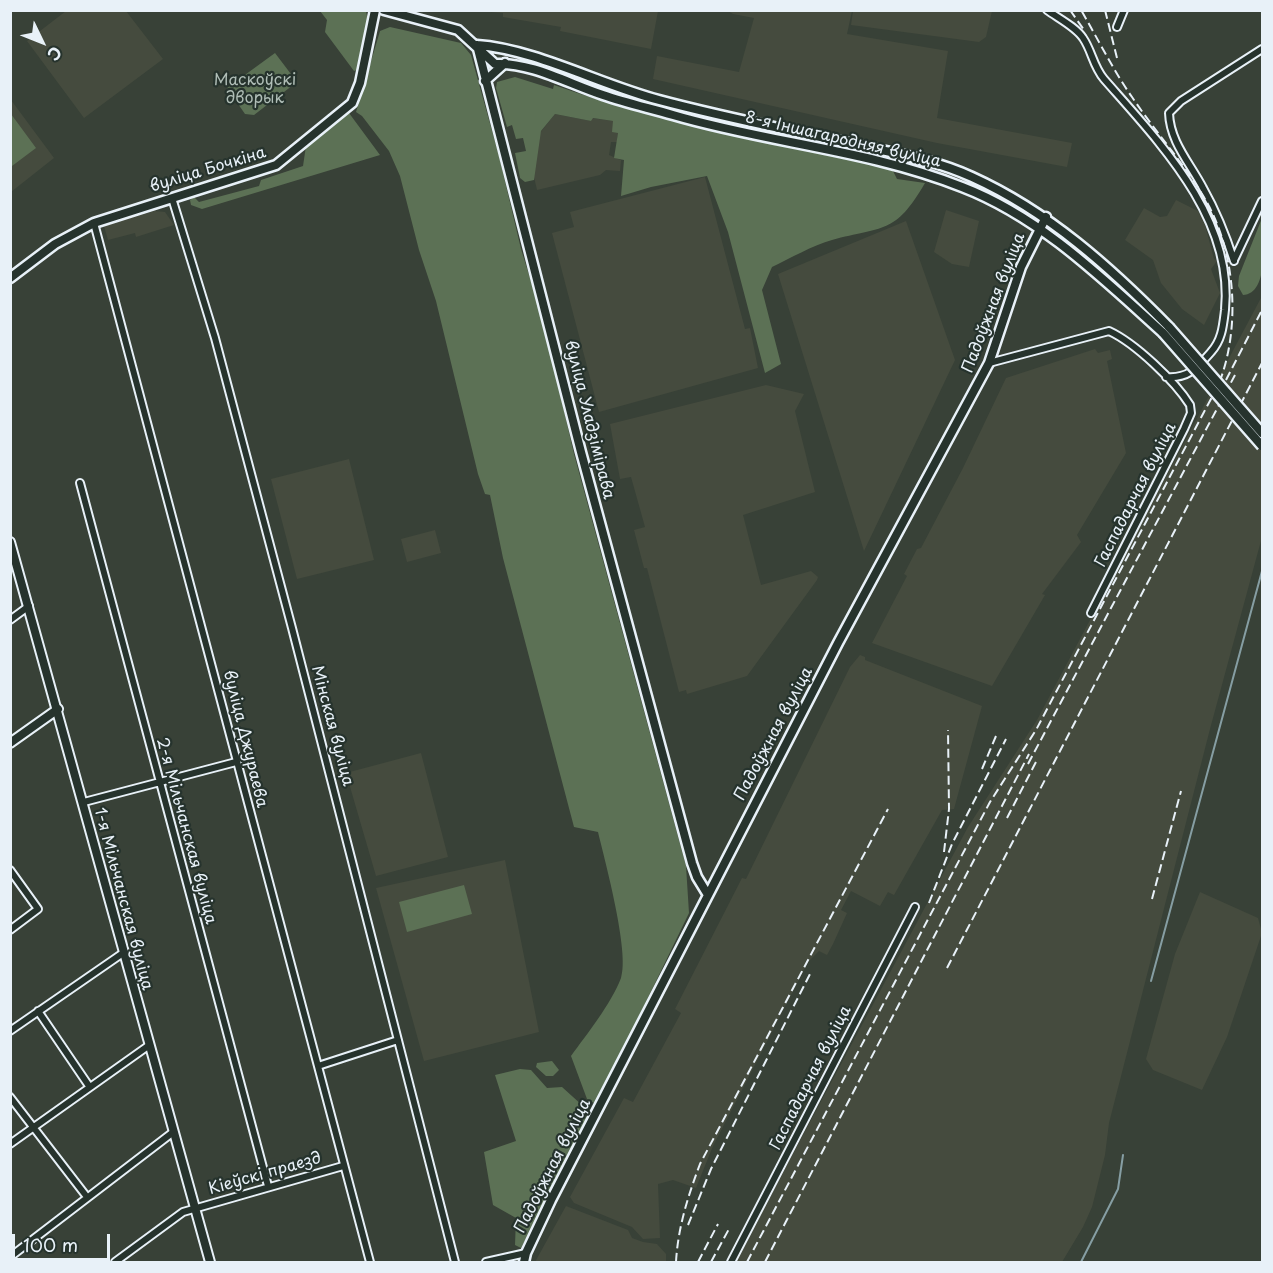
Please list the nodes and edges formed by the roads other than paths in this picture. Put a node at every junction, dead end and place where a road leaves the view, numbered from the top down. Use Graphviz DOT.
graph roads {
  1 [pos="375,10"];
  2 [pos="384,10"];
  3 [pos="1047,10"];
  4 [pos="1124,10"];
  5 [pos="1117,27"];
  6 [pos="477,45"];
  7 [pos="1263,49"];
  8 [pos="505,63"];
  9 [pos="485,81"];
  10 [pos="172,198"];
  11 [pos="1263,201"];
  12 [pos="1046,217"];
  13 [pos="94,223"];
  14 [pos="1039,229"];
  15 [pos="10,278"];
  16 [pos="1166,330"];
  17 [pos="989,363"];
  18 [pos="1165,377"];
  19 [pos="1263,433"];
  20 [pos="1263,446"];
  21 [pos="80,483"];
  22 [pos="10,542"];
  23 [pos="29,606"];
  24 [pos="1091,613"];
  25 [pos="10,620"];
  26 [pos="58,709"];
  27 [pos="10,743"];
  28 [pos="236,762"];
  29 [pos="159,782"];
  30 [pos="84,802"];
  31 [pos="10,870"];
  32 [pos="708,895"];
  33 [pos="915,907"];
  34 [pos="10,930"];
  35 [pos="123,953"];
  36 [pos="38,1011"];
  37 [pos="10,1031"];
  38 [pos="398,1040"];
  39 [pos="148,1046"];
  40 [pos="318,1066"];
  41 [pos="89,1086"];
  42 [pos="10,1097"];
  43 [pos="33,1128"];
  44 [pos="172,1133"];
  45 [pos="10,1144"];
  46 [pos="343,1166"];
  47 [pos="268,1186"];
  48 [pos="87,1197"];
  49 [pos="195,1208"];
  50 [pos="526,1253"];
  51 [pos="10,1257"];
  52 [pos="115,1263"];
  53 [pos="210,1263"];
  54 [pos="370,1263"];
  55 [pos="455,1263"];
  56 [pos="486,1263"];
  57 [pos="524,1263"];
  58 [pos="731,1263"];
  1 -- 10 [label="main road, вуліца Бочкіна"];
  2 -- 6 [label="main road"];
  3 -- 18 [label="street"];
  4 -- 5 [label="street"];
  6 -- 8 [label="main road, 8-я Іншагародняя вуліца"];
  6 -- 9 [label="main road, вуліца Уладзімірава"];
  6 -- 12 [label="main road, 8-я Іншагародняя вуліца"];
  7 -- 11 [label="street"];
  8 -- 9 [label="main road"];
  8 -- 14 [label="main road, 8-я Іншагародняя вуліца"];
  9 -- 32 [label="main road, вуліца Уладзімірава"];
  10 -- 13 [label="main road, вуліца Бочкіна"];
  10 -- 38 [label="street, Мінская вуліца"];
  12 -- 14 [label="main road, Падоўжная вуліца"];
  12 -- 16 [label="main road, 8-я Іншагародняя вуліца"];
  13 -- 15 [label="main road, вуліца Бочкіна"];
  13 -- 28 [label="street, вуліца Джураева"];
  14 -- 16 [label="main road, 8-я Іншагародняя вуліца"];
  14 -- 17 [label="main road, Падоўжная вуліца"];
  16 -- 19 [label="main road, 8-я Іншагародняя вуліца, bridge"];
  16 -- 20 [label="main road, 8-я Іншагародняя вуліца, bridge"];
  17 -- 18 [label="street, Гаспадарчая вуліца"];
  17 -- 32 [label="main road, Падоўжная вуліца"];
  18 -- 24 [label="street, Гаспадарчая вуліца"];
  21 -- 29 [label="street, 2-я Мільчанская вуліца"];
  22 -- 23 [label="street, 1-я Мільчанская вуліца"];
  23 -- 25 [label="street"];
  23 -- 26 [label="street, 1-я Мільчанская вуліца"];
  26 -- 27 [label="street"];
  26 -- 30 [label="street, 1-я Мільчанская вуліца"];
  28 -- 29 [label="street"];
  28 -- 40 [label="street, вуліца Джураева"];
  29 -- 30 [label="street"];
  29 -- 47 [label="street, 2-я Мільчанская вуліца"];
  30 -- 35 [label="street, 1-я Мільчанская вуліца"];
  31 -- 34 [label="street"];
  32 -- 50 [label="main road, Падоўжная вуліца"];
  33 -- 58 [label="street, Гаспадарчая вуліца"];
  35 -- 36 [label="street"];
  35 -- 39 [label="street, 1-я Мільчанская вуліца"];
  36 -- 37 [label="street"];
  36 -- 41 [label="street"];
  38 -- 40 [label="street"];
  38 -- 55 [label="street, Мінская вуліца"];
  39 -- 41 [label="street"];
  39 -- 44 [label="street, 1-я Мільчанская вуліца"];
  40 -- 46 [label="street, вуліца Джураева"];
  41 -- 43 [label="street"];
  42 -- 43 [label="street"];
  43 -- 45 [label="street"];
  43 -- 48 [label="street"];
  44 -- 48 [label="street"];
  44 -- 49 [label="street, 1-я Мільчанская вуліца"];
  46 -- 47 [label="street, Кіеўскі праезд"];
  46 -- 54 [label="street, вуліца Джураева"];
  47 -- 49 [label="street, Кіеўскі праезд"];
  48 -- 51 [label="street"];
  49 -- 52 [label="street, Кіеўскі праезд"];
  49 -- 53 [label="street, 1-я Мільчанская вуліца"];
  50 -- 56 [label="street"];
  50 -- 57 [label="main road, Падоўжная вуліца"];
}
